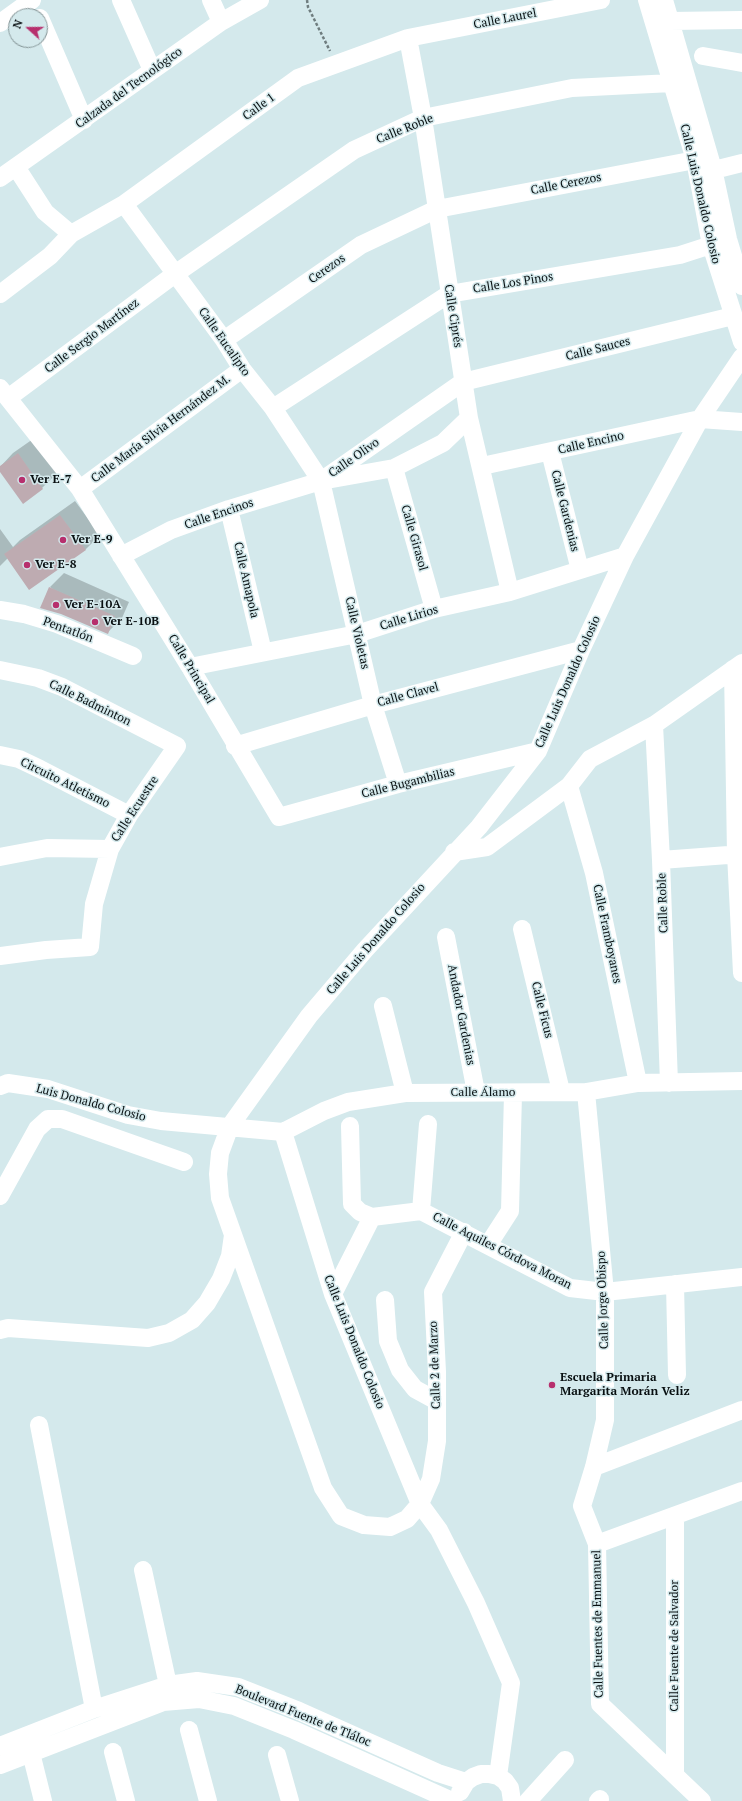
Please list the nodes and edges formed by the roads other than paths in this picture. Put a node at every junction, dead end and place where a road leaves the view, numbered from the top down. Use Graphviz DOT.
graph roads {
  1 [pos="32,0"];
  2 [pos="122,0"];
  3 [pos="211,0"];
  4 [pos="260,0"];
  5 [pos="601,0"];
  6 [pos="647,0"];
  7 [pos="664,0"];
  8 [pos="742,20"];
  9 [pos="670,21"];
  10 [pos="221,22"];
  11 [pos="0,23"];
  12 [pos="48,36"];
  13 [pos="408,38"];
  14 [pos="703,56"];
  15 [pos="742,63"];
  16 [pos="152,70"];
  17 [pos="672,83"];
  18 [pos="424,118"];
  19 [pos="84,120"];
  20 [pos="742,163"];
  21 [pos="702,168"];
  22 [pos="20,174"];
  23 [pos="0,178"];
  24 [pos="124,204"];
  25 [pos="437,209"];
  26 [pos="71,234"];
  27 [pos="725,253"];
  28 [pos="175,274"];
  29 [pos="742,286"];
  30 [pos="0,294"];
  31 [pos="449,294"];
  32 [pos="734,316"];
  33 [pos="224,340"];
  34 [pos="742,341"];
  35 [pos="742,357"];
  36 [pos="242,369"];
  37 [pos="463,382"];
  38 [pos="4,393"];
  39 [pos="273,408"];
  40 [pos="469,418"];
  41 [pos="700,419"];
  42 [pos="742,422"];
  43 [pos="550,452"];
  44 [pos="482,466"];
  45 [pos="394,468"];
  46 [pos="321,481"];
  47 [pos="80,489"];
  48 [pos="229,509"];
  49 [pos="121,556"];
  50 [pos="625,556"];
  51 [pos="580,570"];
  52 [pos="510,592"];
  53 [pos="434,609"];
  54 [pos="0,610"];
  55 [pos="357,634"];
  56 [pos="581,650"];
  57 [pos="263,652"];
  58 [pos="133,656"];
  59 [pos="737,666"];
  60 [pos="190,667"];
  61 [pos="0,670"];
  62 [pos="373,704"];
  63 [pos="654,725"];
  64 [pos="177,746"];
  65 [pos="235,746"];
  66 [pos="538,752"];
  67 [pos="0,755"];
  68 [pos="398,784"];
  69 [pos="569,786"];
  70 [pos="129,815"];
  71 [pos="279,817"];
  72 [pos="110,849"];
  73 [pos="454,852"];
  74 [pos="739,854"];
  75 [pos="0,857"];
  76 [pos="661,860"];
  77 [pos="522,929"];
  78 [pos="446,937"];
  79 [pos="0,956"];
  80 [pos="742,973"];
  81 [pos="383,1006"];
  82 [pos="742,1081"];
  83 [pos="669,1082"];
  84 [pos="638,1083"];
  85 [pos="0,1086"];
  86 [pos="561,1091"];
  87 [pos="476,1092"];
  88 [pos="586,1092"];
  89 [pos="405,1093"];
  90 [pos="513,1094"];
  91 [pos="428,1124"];
  92 [pos="230,1126"];
  93 [pos="350,1126"];
  94 [pos="283,1132"];
  95 [pos="184,1162"];
  96 [pos="0,1196"];
  97 [pos="421,1211"];
  98 [pos="372,1217"];
  99 [pos="464,1232"];
  100 [pos="233,1233"];
  101 [pos="488,1245"];
  102 [pos="742,1277"];
  103 [pos="675,1284"];
  104 [pos="605,1292"];
  105 [pos="333,1294"];
  106 [pos="385,1300"];
  107 [pos="0,1330"];
  108 [pos="677,1375"];
  109 [pos="437,1401"];
  110 [pos="742,1410"];
  111 [pos="39,1425"];
  112 [pos="594,1467"];
  113 [pos="742,1490"];
  114 [pos="420,1504"];
  115 [pos="675,1516"];
  116 [pos="597,1544"];
  117 [pos="143,1570"];
  118 [pos="168,1685"];
  119 [pos="94,1709"];
  120 [pos="189,1730"];
  121 [pos="0,1746"];
  122 [pos="113,1752"];
  123 [pos="31,1753"];
  124 [pos="277,1755"];
  125 [pos="565,1760"];
  126 [pos="0,1765"];
  127 [pos="675,1775"];
  128 [pos="498,1776"];
  129 [pos="466,1782"];
  130 [pos="43,1801"];
  131 [pos="126,1801"];
  132 [pos="208,1801"];
  133 [pos="290,1801"];
  134 [pos="452,1801"];
  135 [pos="459,1801"];
  136 [pos="512,1801"];
  137 [pos="528,1801"];
  138 [pos="702,1801"];
  1 -- 11 [label="street"];
  2 -- 16 [label="street"];
  3 -- 10 [label="street"];
  4 -- 10 [label="street, Calzada del Tecnológico"];
  5 -- 13 [label="street, Calle Laurel"];
  6 -- 17 [label="street, Calle Luis Donaldo Colosio"];
  7 -- 9 [label="street, Calle Luis Donaldo Colosio"];
  8 -- 9 [label="street"];
  9 -- 21 [label="street, Calle Luis Donaldo Colosio"];
  10 -- 16 [label="street, Calzada del Tecnológico"];
  12 -- 19 [label="street"];
  13 -- 18 [label="street, Calle Ciprés"];
  13 -- 24 [label="street, Calle 1"];
  14 -- 15 [label="street"];
  16 -- 19 [label="street, Calzada del Tecnológico"];
  17 -- 18 [label="street, Calle Roble"];
  17 -- 21 [label="street, Calle Luis Donaldo Colosio"];
  18 -- 25 [label="street, Calle Ciprés"];
  18 -- 28 [label="street, Calle Roble"];
  19 -- 22 [label="street, Calzada del Tecnológico"];
  20 -- 21 [label="street, Calle Cerezos"];
  21 -- 25 [label="street, Calle Cerezos"];
  21 -- 27 [label="street, Calle Luis Donaldo Colosio"];
  21 -- 27 [label="street, Calle Luis Donaldo Colosio"];
  22 -- 23 [label="street, Calzada del Tecnológico"];
  22 -- 26 [label="street"];
  24 -- 26 [label="street, Calle 1"];
  24 -- 28 [label="street, Calle Eucalipto"];
  25 -- 31 [label="street, Calle Ciprés"];
  25 -- 33 [label="street, Cerezos"];
  26 -- 30 [label="street, Calle 1"];
  27 -- 29 [label="street, Calle Luis Donaldo Colosio"];
  27 -- 31 [label="street, Calle Los Pinos"];
  27 -- 32 [label="street, Calle Luis Donaldo Colosio"];
  28 -- 33 [label="street, Calle Eucalipto"];
  28 -- 38 [label="street, Calle Sergio Martínez"];
  31 -- 37 [label="street, Calle Ciprés"];
  31 -- 39 [label="street, Calle Los Pinos"];
  32 -- 34 [label="street, Calle Luis Donaldo Colosio"];
  32 -- 37 [label="street, Calle Sauces"];
  33 -- 36 [label="street, Calle Eucalipto"];
  35 -- 41 [label="street, Calle Luis Donaldo Colosio"];
  36 -- 39 [label="street, Calle Eucalipto"];
  36 -- 47 [label="street, Calle María Silvia Hernández M."];
  37 -- 40 [label="street, Calle Ciprés"];
  37 -- 46 [label="street, Calle Olivo"];
  38 -- 47 [label="street, Calle Principal"];
  39 -- 46 [label="street, Calle Eucalipto"];
  40 -- 44 [label="street, Calle Ciprés"];
  40 -- 45 [label="street, Calle Olivo"];
  41 -- 42 [label="street, Calle Encino"];
  41 -- 43 [label="street, Calle Encino"];
  41 -- 50 [label="street, Calle Luis Donaldo Colosio"];
  43 -- 44 [label="street, Calle Encino"];
  43 -- 51 [label="street, Calle Gardenias"];
  44 -- 52 [label="street, Calle Ciprés"];
  45 -- 46 [label="street, Calle Olivo"];
  45 -- 53 [label="street, Calle Girasol"];
  46 -- 48 [label="street, Calle Encinos"];
  46 -- 55 [label="street, Calle Violetas"];
  47 -- 49 [label="street, Calle Principal"];
  48 -- 49 [label="street, Calle Encinos"];
  48 -- 57 [label="street, Calle Amapola"];
  49 -- 60 [label="street, Calle Principal"];
  50 -- 51 [label="street, Calle Lirios"];
  50 -- 56 [label="street, Calle Luis Donaldo Colosio"];
  51 -- 52 [label="street, Calle Lirios"];
  52 -- 53 [label="street, Calle Lirios"];
  53 -- 55 [label="street, Calle Lirios"];
  54 -- 58 [label="street, Pentatlón"];
  55 -- 57 [label="street, Calle Lirios"];
  55 -- 62 [label="street, Calle Violetas"];
  56 -- 62 [label="street, Calle Clavel"];
  56 -- 66 [label="street, Calle Luis Donaldo Colosio"];
  57 -- 60 [label="street, Calle Lirios"];
  59 -- 63 [label="street"];
  59 -- 74 [label="street"];
  60 -- 65 [label="street, Calle Principal"];
  61 -- 64 [label="street, Calle Badminton"];
  62 -- 65 [label="street, Calle Clavel"];
  62 -- 68 [label="street, Calle Violetas"];
  63 -- 69 [label="street"];
  63 -- 76 [label="street, Calle Roble"];
  64 -- 70 [label="street, Calle Ecuestre"];
  65 -- 71 [label="street, Calle Principal"];
  66 -- 68 [label="street, Calle Bugambilias"];
  66 -- 73 [label="street, Calle Luis Donaldo Colosio"];
  67 -- 70 [label="street, Circuito Atletismo"];
  68 -- 71 [label="street, Calle Bugambilias"];
  69 -- 73 [label="street"];
  69 -- 84 [label="street, Calle Framboyanes"];
  70 -- 72 [label="street, Calle Ecuestre"];
  72 -- 75 [label="street"];
  72 -- 79 [label="street, Calle Ecuestre"];
  73 -- 92 [label="street, Calle Luis Donaldo Colosio"];
  74 -- 76 [label="street"];
  74 -- 80 [label="street"];
  76 -- 83 [label="street, Calle Roble"];
  77 -- 86 [label="street, Calle Ficus"];
  78 -- 87 [label="street, Andador Gardenias"];
  81 -- 89 [label="street"];
  82 -- 83 [label="street, Calle Álamo"];
  83 -- 84 [label="street, Calle Álamo"];
  84 -- 88 [label="street, Calle Álamo"];
  85 -- 92 [label="street, Luis Donaldo Colosio"];
  86 -- 88 [label="street, Calle Álamo"];
  86 -- 90 [label="street, Calle Álamo"];
  87 -- 89 [label="street, Calle Álamo"];
  87 -- 90 [label="street, Calle Álamo"];
  88 -- 104 [label="street, Calle Jorge Obispo"];
  89 -- 94 [label="street, Calle Álamo"];
  90 -- 101 [label="street"];
  91 -- 97 [label="street"];
  92 -- 94 [label="street"];
  92 -- 100 [label="street, Calle Luis Donaldo Colosio"];
  93 -- 98 [label="street"];
  94 -- 105 [label="street, Calle Luis Donaldo Colosio"];
  95 -- 96 [label="street"];
  97 -- 98 [label="street, Calle Aquiles Córdova Moran"];
  97 -- 99 [label="street, Calle Aquiles Córdova Moran"];
  98 -- 105 [label="street"];
  99 -- 101 [label="street, Calle Aquiles Córdova Moran"];
  99 -- 109 [label="street, Calle 2 de Marzo"];
  100 -- 107 [label="street"];
  100 -- 114 [label="street, Calle 2 de Marzo"];
  101 -- 104 [label="street, Calle Aquiles Córdova Moran"];
  102 -- 103 [label="street, Calle Aquiles Córdova Moran"];
  103 -- 104 [label="street, Calle Aquiles Córdova Moran"];
  103 -- 108 [label="street"];
  104 -- 112 [label="street, Calle Jorge Obispo"];
  105 -- 114 [label="street, Calle Luis Donaldo Colosio"];
  106 -- 109 [label="street"];
  109 -- 114 [label="street, Calle 2 de Marzo"];
  110 -- 112 [label="street"];
  111 -- 119 [label="street"];
  112 -- 116 [label="street, Calle Jorge Obispo"];
  113 -- 115 [label="street"];
  114 -- 128 [label="street, Calle Luis Donaldo Colosio"];
  115 -- 116 [label="street"];
  115 -- 127 [label="street, Calle Fuente de Salvador"];
  116 -- 127 [label="street, Calle Fuentes de Emmanuel"];
  117 -- 118 [label="street"];
  118 -- 119 [label="street, Boulevard Fuente de Tláloc"];
  118 -- 129 [label="street, Boulevard Fuente de Tláloc"];
  119 -- 121 [label="street, Boulevard Fuente de Tláloc"];
  120 -- 132 [label="street"];
  122 -- 131 [label="street"];
  123 -- 126 [label="street, Boulevard Fuente de Tláloc"];
  123 -- 130 [label="street"];
  123 -- 134 [label="street, Boulevard Fuente de Tláloc"];
  124 -- 133 [label="street"];
  125 -- 137 [label="street"];
  127 -- 138 [label="street"];
  128 -- 129 [label="street"];
  128 -- 136 [label="street"];
  129 -- 135 [label="street"];
}
